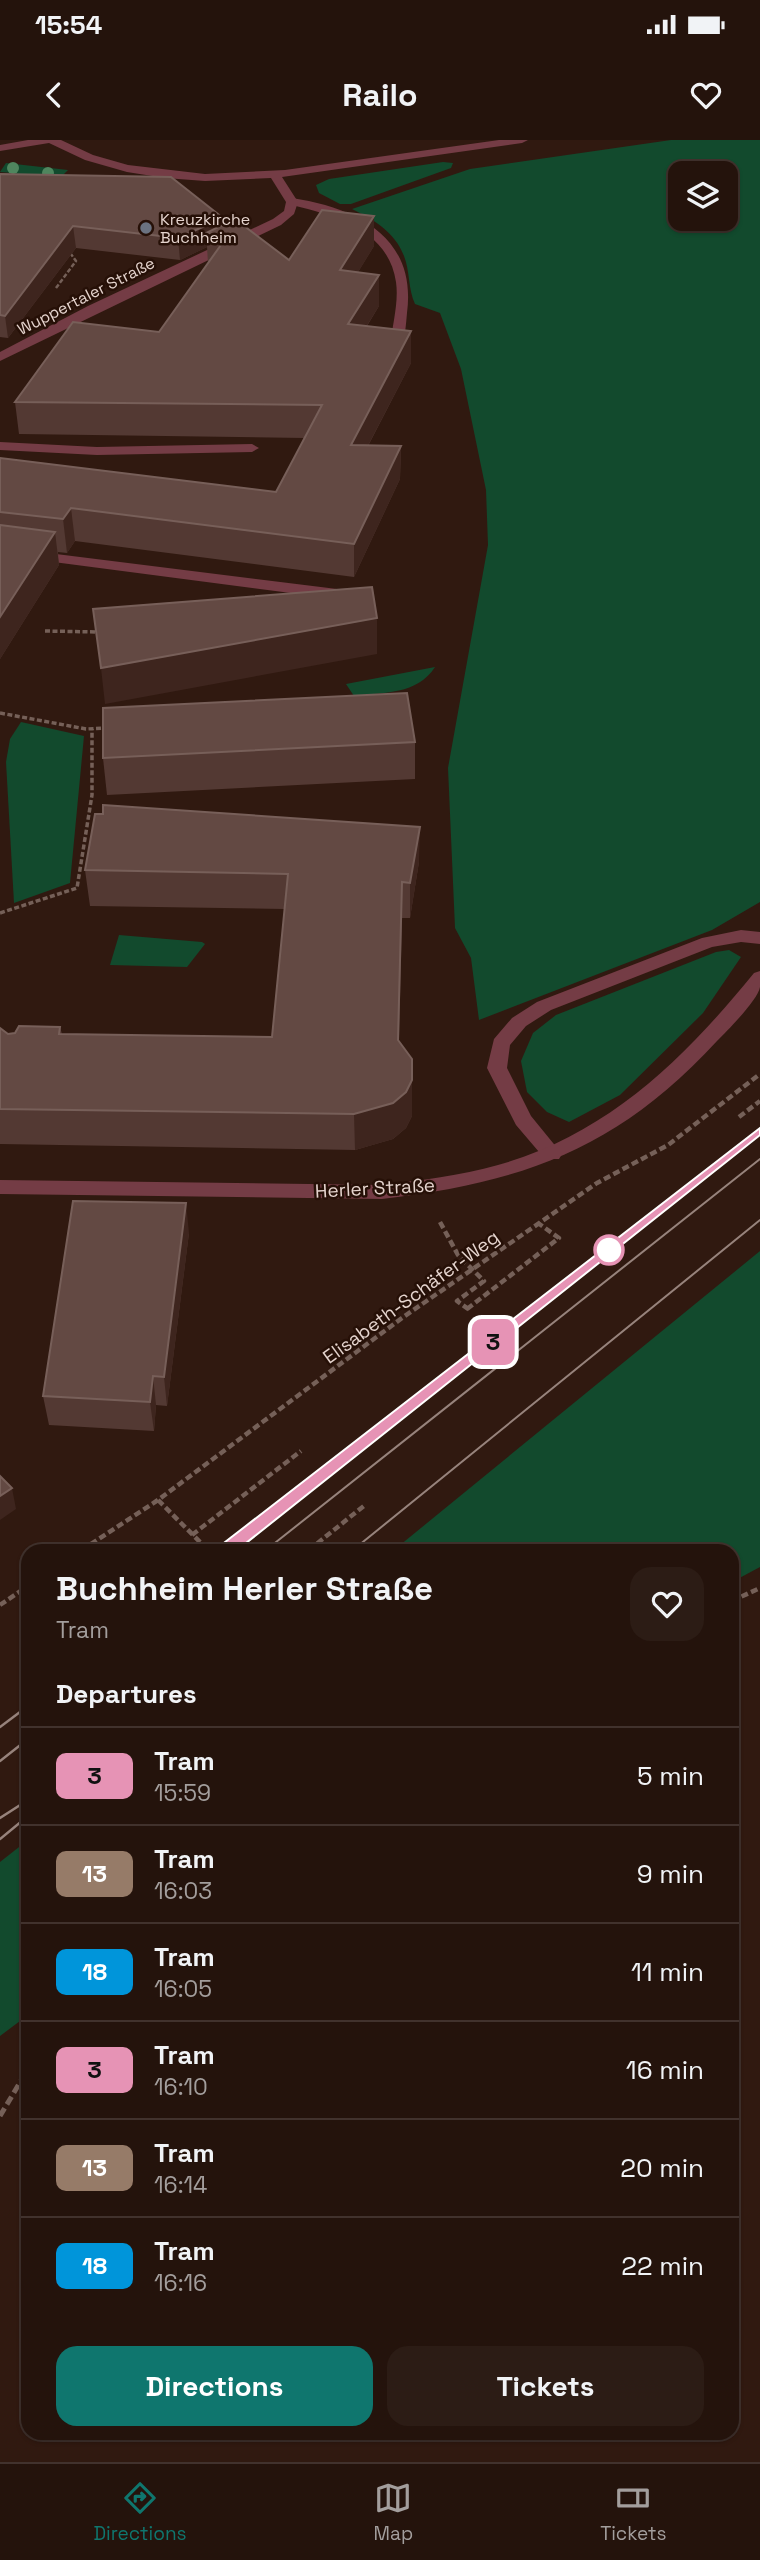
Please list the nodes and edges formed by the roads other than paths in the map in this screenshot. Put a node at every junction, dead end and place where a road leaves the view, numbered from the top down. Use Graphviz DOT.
graph roads {
  1 [pos="50,140"];
  2 [pos="522,140"];
  3 [pos="0,148"];
  4 [pos="276,176"];
  5 [pos="292,202"];
  6 [pos="396,347"];
  7 [pos="0,357"];
  8 [pos="0,446"];
  9 [pos="252,448"];
  10 [pos="0,551"];
  11 [pos="366,598"];
  12 [pos="760,938"];
  13 [pos="760,977"];
  14 [pos="552,1154"];
  15 [pos="0,1187"];
  1 -- 3 [label="street"];
  1 -- 4 [label="street"];
  2 -- 4 [label="street"];
  4 -- 5 [label="street"];
  5 -- 6 [label="street"];
  5 -- 7 [label="street, Wuppertaler Straße"];
  8 -- 9 [label="street"];
  10 -- 11 [label="street"];
  12 -- 14 [label="street"];
  13 -- 14 [label="street, Herler Straße"];
  14 -- 15 [label="street, Herler Straße"];
}
